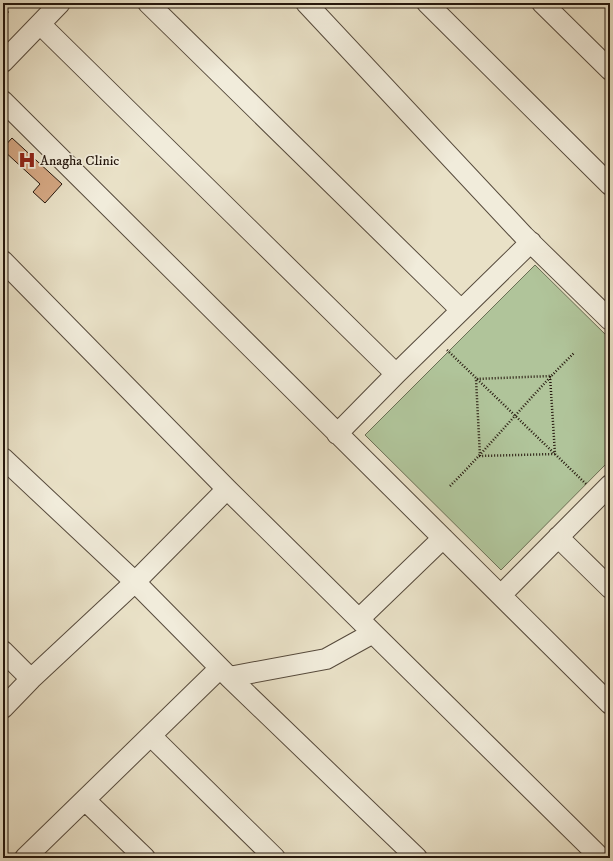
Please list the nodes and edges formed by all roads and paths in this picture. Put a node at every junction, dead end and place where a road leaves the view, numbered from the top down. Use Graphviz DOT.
graph roads {
  1 [pos="60,3"];
  2 [pos="148,3"];
  3 [pos="306,3"];
  4 [pos="427,3"];
  5 [pos="542,3"];
  6 [pos="40,24"];
  7 [pos="3,62"];
  8 [pos="610,70"];
  9 [pos="3,101"];
  10 [pos="610,185"];
  11 [pos="531,242"];
  12 [pos="3,261"];
  13 [pos="461,310"];
  14 [pos="610,320"];
  15 [pos="433,337"];
  16 [pos="574,353"];
  17 [pos="396,374"];
  18 [pos="550,376"];
  19 [pos="476,379"];
  20 [pos="515,415"];
  21 [pos="337,434"];
  22 [pos="555,454"];
  23 [pos="480,456"];
  24 [pos="3,458"];
  25 [pos="450,486"];
  26 [pos="227,489"];
  27 [pos="604,490"];
  28 [pos="558,537"];
  29 [pos="443,538"];
  30 [pos="135,582"];
  31 [pos="610,588"];
  32 [pos="501,595"];
  33 [pos="359,619"];
  34 [pos="373,633"];
  35 [pos="3,651"];
  36 [pos="225,672"];
  37 [pos="31,679"];
  38 [pos="610,704"];
  39 [pos="3,708"];
  40 [pos="151,736"];
  41 [pos="85,800"];
  42 [pos="25,858"];
  43 [pos="145,858"];
  44 [pos="275,858"];
  45 [pos="417,858"];
  46 [pos="601,858"];
  1 -- 6 [label="street"];
  2 -- 13 [label="street"];
  3 -- 11 [label="street"];
  4 -- 10 [label="street"];
  5 -- 8 [label="street"];
  6 -- 7 [label="street"];
  6 -- 17 [label="street"];
  9 -- 21 [label="street"];
  11 -- 13 [label="street"];
  11 -- 14 [label="street"];
  12 -- 26 [label="street"];
  13 -- 15 [label="street"];
  15 -- 17 [label="street"];
  15 -- 19 [label="path"];
  16 -- 18 [label="path"];
  17 -- 21 [label="street"];
  18 -- 19 [label="path"];
  18 -- 20 [label="path"];
  18 -- 22 [label="path"];
  19 -- 20 [label="path"];
  19 -- 23 [label="path"];
  20 -- 22 [label="path"];
  20 -- 23 [label="path"];
  21 -- 29 [label="street"];
  22 -- 23 [label="path"];
  22 -- 27 [label="path"];
  23 -- 25 [label="path"];
  24 -- 30 [label="street"];
  26 -- 30 [label="street"];
  26 -- 33 [label="street"];
  27 -- 28 [label="street"];
  28 -- 31 [label="street"];
  28 -- 32 [label="street"];
  29 -- 32 [label="street"];
  29 -- 33 [label="street"];
  30 -- 36 [label="street"];
  30 -- 37 [label="street"];
  32 -- 38 [label="street"];
  33 -- 34 [label="street"];
  34 -- 36 [label="street"];
  34 -- 46 [label="street"];
  35 -- 37 [label="street"];
  36 -- 40 [label="street"];
  36 -- 45 [label="street"];
  37 -- 39 [label="street"];
  40 -- 41 [label="street"];
  40 -- 44 [label="street"];
  41 -- 42 [label="street"];
  41 -- 43 [label="street"];
}
